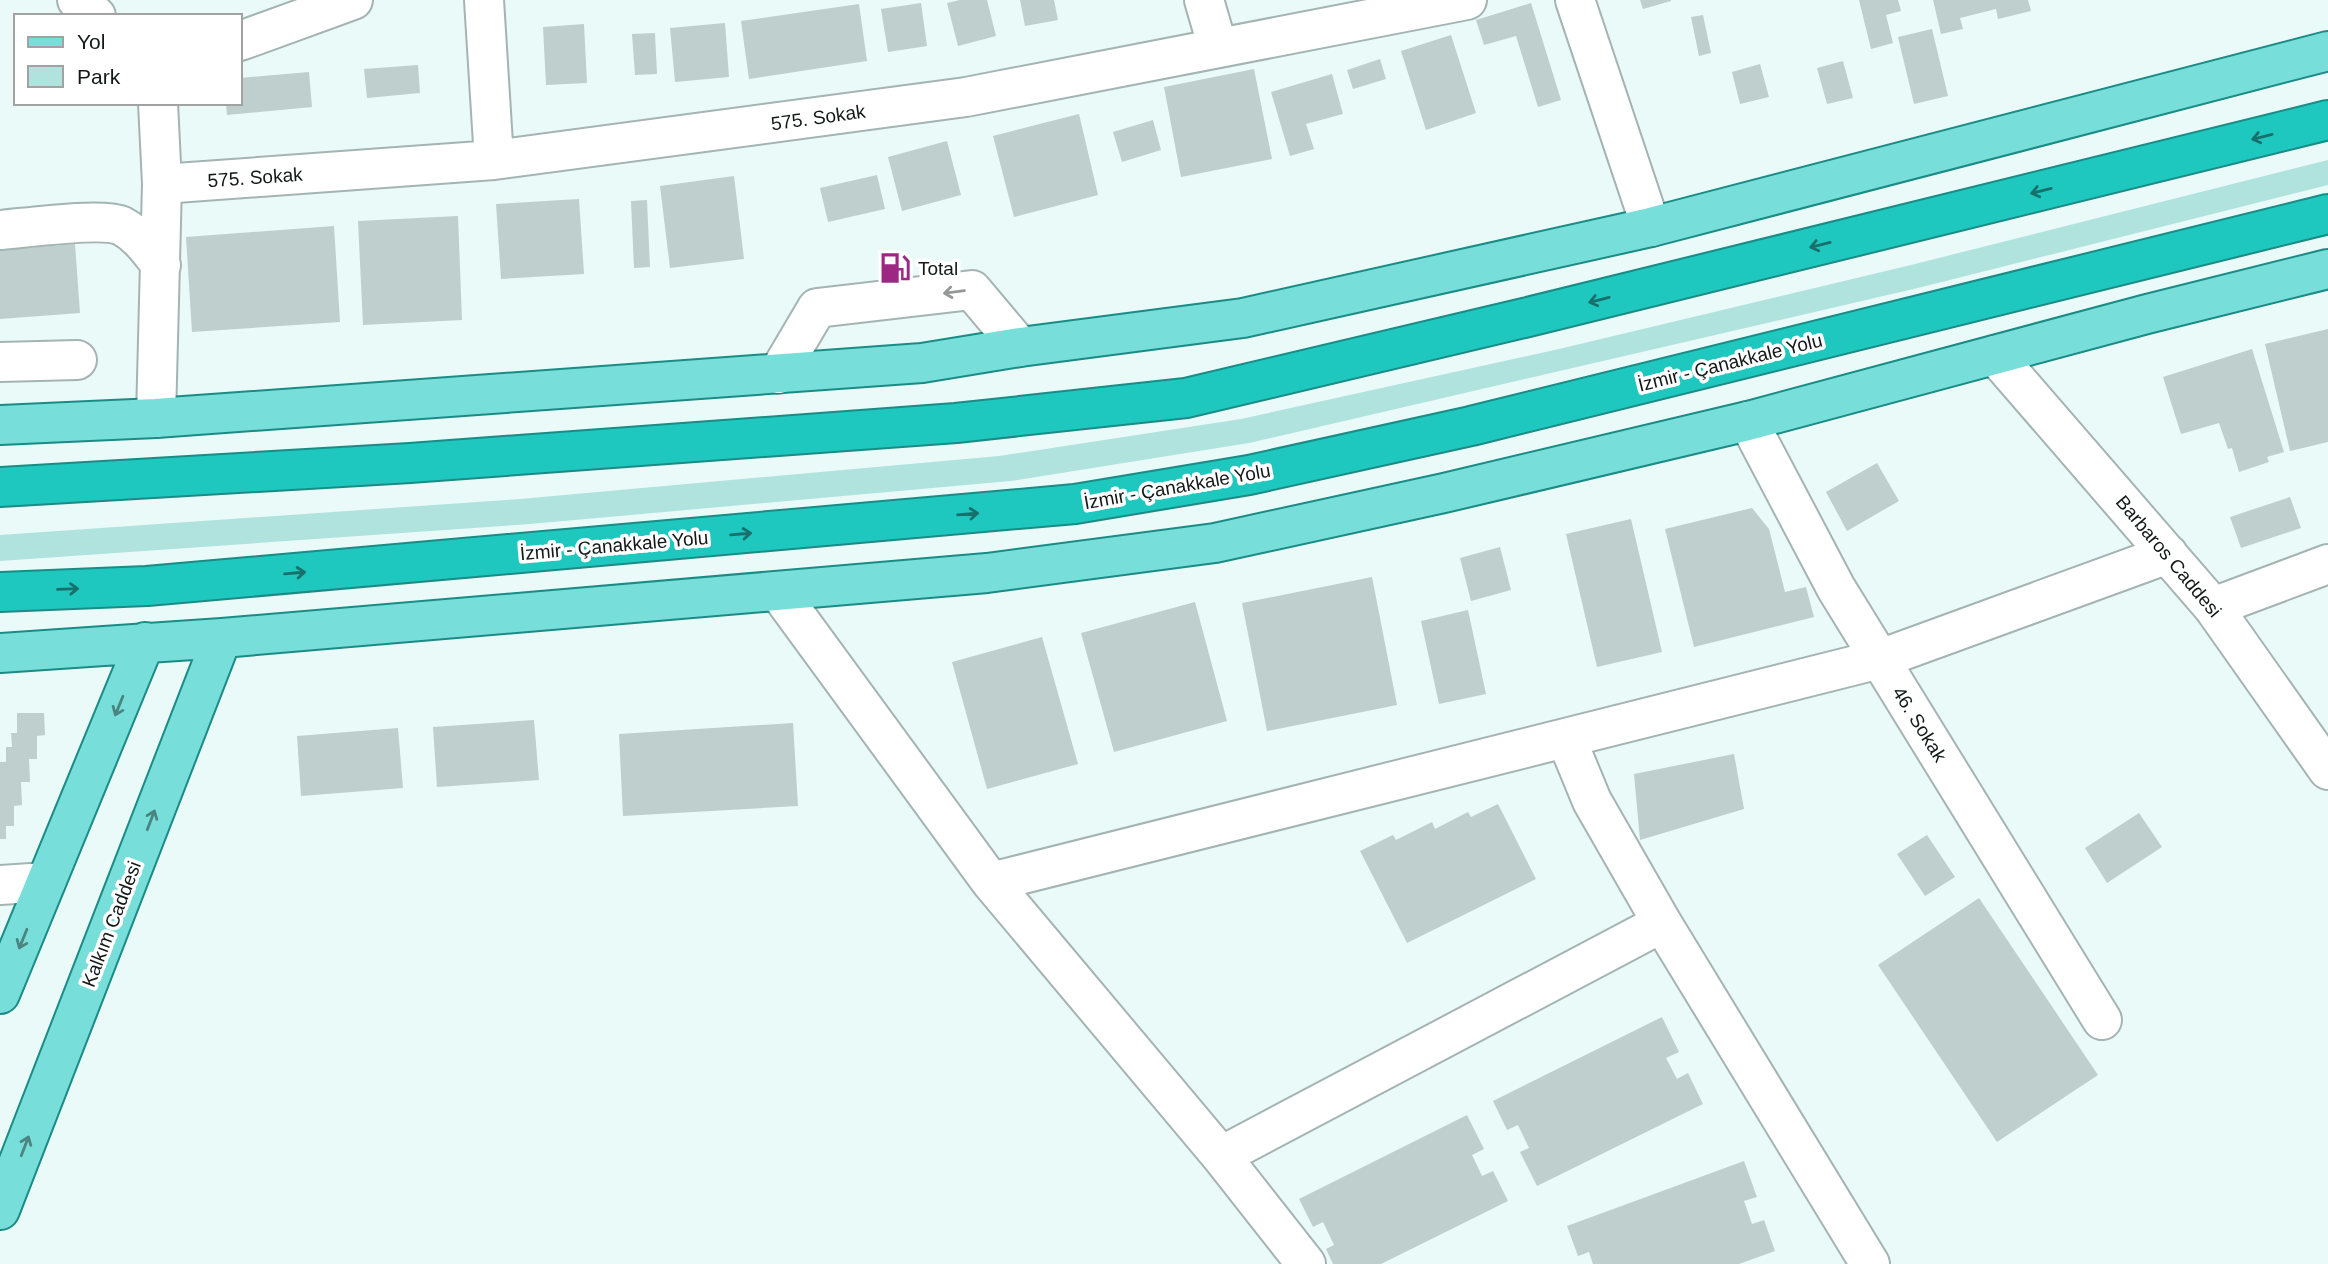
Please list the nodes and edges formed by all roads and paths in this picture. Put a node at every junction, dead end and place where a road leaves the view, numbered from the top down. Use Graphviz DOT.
graph roads {
  1 [pos="77,0"];
  2 [pos="353,0"];
  3 [pos="484,0"];
  4 [pos="1204,0"];
  5 [pos="1467,0"];
  6 [pos="1575,0"];
  7 [pos="94,14"];
  8 [pos="242,40"];
  9 [pos="1218,48"];
  10 [pos="2328,51"];
  11 [pos="158,105"];
  12 [pos="2328,120"];
  13 [pos="494,160"];
  14 [pos="162,184"];
  15 [pos="2328,214"];
  16 [pos="1651,227"];
  17 [pos="0,230"];
  18 [pos="161,265"];
  19 [pos="2328,269"];
  20 [pos="1020,347"];
  21 [pos="1995,355"];
  22 [pos="77,360"];
  23 [pos="0,362"];
  24 [pos="778,374"];
  25 [pos="156,418"];
  26 [pos="1748,421"];
  27 [pos="0,425"];
  28 [pos="0,487"];
  29 [pos="2168,554"];
  30 [pos="2328,564"];
  31 [pos="778,591"];
  32 [pos="0,592"];
  33 [pos="2213,607"];
  34 [pos="222,638"];
  35 [pos="145,642"];
  36 [pos="0,653"];
  37 [pos="1880,659"];
  38 [pos="1566,738"];
  39 [pos="2328,770"];
  40 [pos="991,882"];
  41 [pos="46,883"];
  42 [pos="0,885"];
  43 [pos="1662,923"];
  44 [pos="0,994"];
  45 [pos="2102,1020"];
  46 [pos="1221,1156"];
  47 [pos="0,1210"];
  48 [pos="1306,1264"];
  49 [pos="1870,1264"];
  1 -- 7 [label="street"];
  2 -- 8 [label="street"];
  3 -- 13 [label="street"];
  4 -- 9 [label="street"];
  5 -- 9 [label="street, 575. Sokak"];
  6 -- 16 [label="street"];
  9 -- 13 [label="street, 575. Sokak"];
  10 -- 16 [label="main road"];
  11 -- 14 [label="street"];
  12 -- 28 [label="highway, one-way"];
  13 -- 14 [label="street, 575. Sokak"];
  14 -- 18 [label="street"];
  32 -- 15 [label="highway, İzmir - Çanakkale Yolu, one-way"];
  16 -- 20 [label="main road"];
  17 -- 18 [label="street"];
  18 -- 25 [label="street"];
  19 -- 21 [label="main road"];
  20 -- 24 [label="main road"];
  20 -- 24 [label="street, one-way"];
  21 -- 26 [label="main road"];
  21 -- 29 [label="street, Barbaros Caddesi"];
  22 -- 23 [label="street"];
  24 -- 25 [label="main road"];
  25 -- 27 [label="main road"];
  26 -- 31 [label="main road"];
  26 -- 37 [label="street, 46. Sokak"];
  29 -- 33 [label="street, Barbaros Caddesi"];
  29 -- 37 [label="street"];
  30 -- 33 [label="street"];
  31 -- 34 [label="main road"];
  31 -- 40 [label="street"];
  33 -- 39 [label="street, Barbaros Caddesi"];
  34 -- 35 [label="main road"];
  47 -- 34 [label="main road, Kalkım Caddesi, one-way"];
  35 -- 36 [label="main road"];
  35 -- 41 [label="main road, one-way"];
  37 -- 38 [label="street"];
  37 -- 45 [label="street, 46. Sokak"];
  38 -- 40 [label="street"];
  38 -- 43 [label="street"];
  40 -- 46 [label="street"];
  41 -- 42 [label="street"];
  41 -- 44 [label="main road, one-way"];
  43 -- 46 [label="street"];
  43 -- 49 [label="street"];
  46 -- 48 [label="street"];
}
